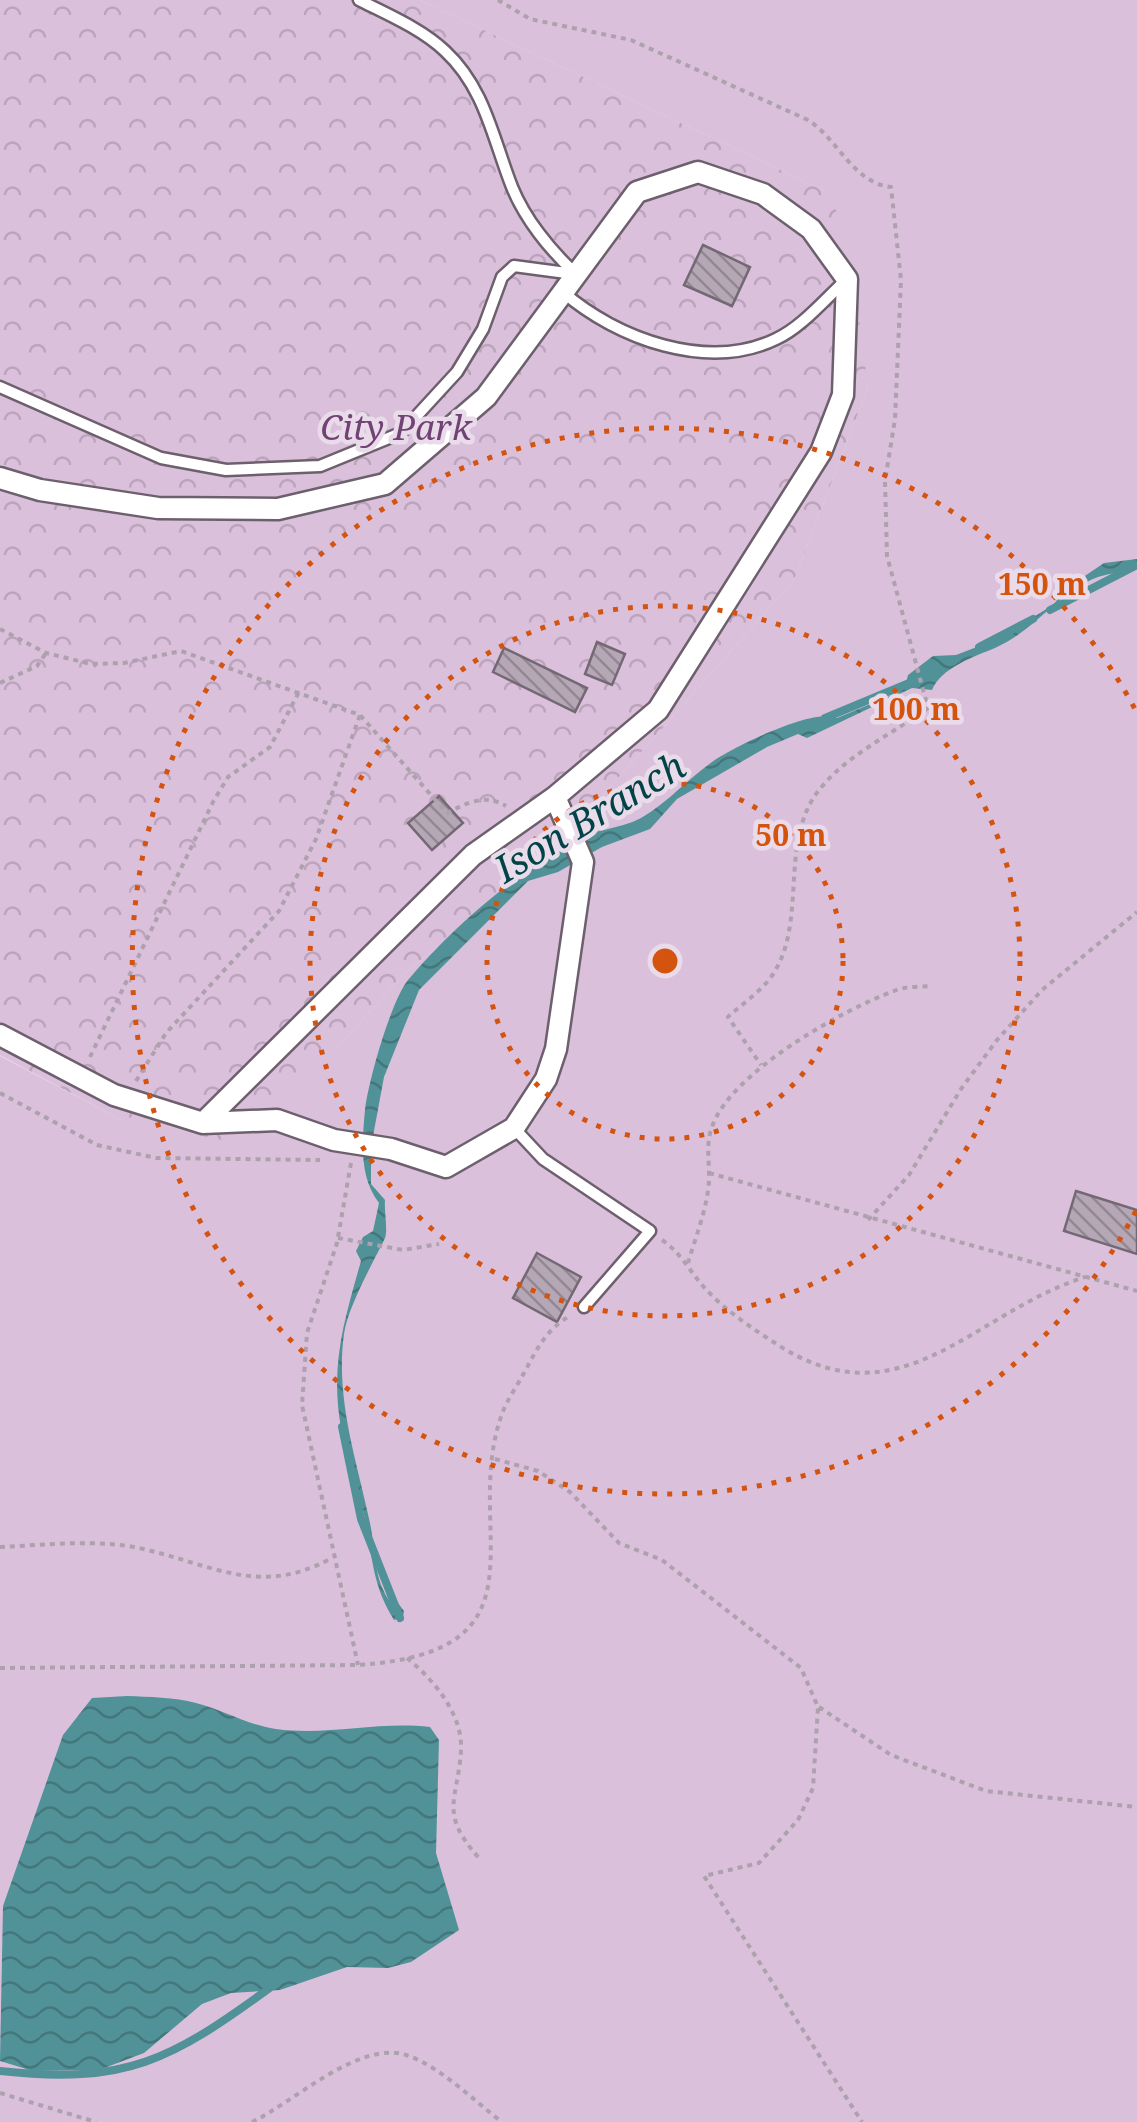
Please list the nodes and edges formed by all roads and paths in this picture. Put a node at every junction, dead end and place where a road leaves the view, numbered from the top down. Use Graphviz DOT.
graph roads {
  1 [pos="359,0"];
  2 [pos="498,0"];
  3 [pos="846,279"];
  4 [pos="569,283"];
  5 [pos="0,387"];
  6 [pos="0,478"];
  7 [pos="0,628"];
  8 [pos="46,653"];
  9 [pos="0,683"];
  10 [pos="298,692"];
  11 [pos="360,716"];
  12 [pos="555,797"];
  13 [pos="522,822"];
  14 [pos="1137,912"];
  15 [pos="932,986"];
  16 [pos="0,1035"];
  17 [pos="761,1065"];
  18 [pos="79,1077"];
  19 [pos="0,1093"];
  20 [pos="126,1099"];
  21 [pos="202,1123"];
  22 [pos="514,1128"];
  23 [pos="322,1160"];
  24 [pos="336,1160"];
  25 [pos="710,1173"];
  26 [pos="868,1220"];
  27 [pos="650,1231"];
  28 [pos="338,1238"];
  29 [pos="440,1244"];
  30 [pos="688,1264"];
  31 [pos="1084,1277"];
  32 [pos="1137,1291"];
  33 [pos="584,1307"];
  34 [pos="495,1459"];
  35 [pos="0,1546"];
  36 [pos="332,1558"];
  37 [pos="407,1658"];
  38 [pos="358,1665"];
  39 [pos="0,1668"];
  40 [pos="818,1707"];
  41 [pos="1137,1807"];
  42 [pos="479,1858"];
  43 [pos="0,2093"];
  44 [pos="95,2122"];
  45 [pos="252,2122"];
  46 [pos="502,2122"];
  47 [pos="862,2122"];
  1 -- 4 [label="lane"];
  2 -- 17 [label="path"];
  3 -- 4 [label="lane"];
  3 -- 4 [label="street"];
  3 -- 12 [label="street"];
  4 -- 5 [label="lane"];
  4 -- 6 [label="street"];
  7 -- 8 [label="path"];
  8 -- 9 [label="path"];
  8 -- 10 [label="path"];
  10 -- 11 [label="path"];
  10 -- 18 [label="path"];
  11 -- 13 [label="path"];
  11 -- 20 [label="path"];
  12 -- 13 [label="street"];
  12 -- 22 [label="street"];
  13 -- 21 [label="street"];
  14 -- 26 [label="path"];
  15 -- 17 [label="path"];
  16 -- 18 [label="street"];
  17 -- 25 [label="path"];
  18 -- 20 [label="street"];
  19 -- 23 [label="path"];
  20 -- 21 [label="street"];
  21 -- 22 [label="street"];
  22 -- 27 [label="lane"];
  24 -- 28 [label="path"];
  25 -- 26 [label="path"];
  25 -- 30 [label="path"];
  26 -- 31 [label="path"];
  27 -- 30 [label="path"];
  27 -- 33 [label="lane"];
  28 -- 29 [label="path"];
  28 -- 36 [label="path"];
  30 -- 31 [label="path"];
  31 -- 32 [label="path"];
  33 -- 34 [label="path"];
  34 -- 37 [label="path"];
  34 -- 40 [label="path"];
  35 -- 36 [label="path"];
  36 -- 38 [label="path"];
  37 -- 38 [label="path"];
  37 -- 42 [label="path"];
  38 -- 39 [label="path"];
  40 -- 41 [label="path"];
  40 -- 47 [label="path"];
  43 -- 44 [label="path"];
  45 -- 46 [label="path"];
}
